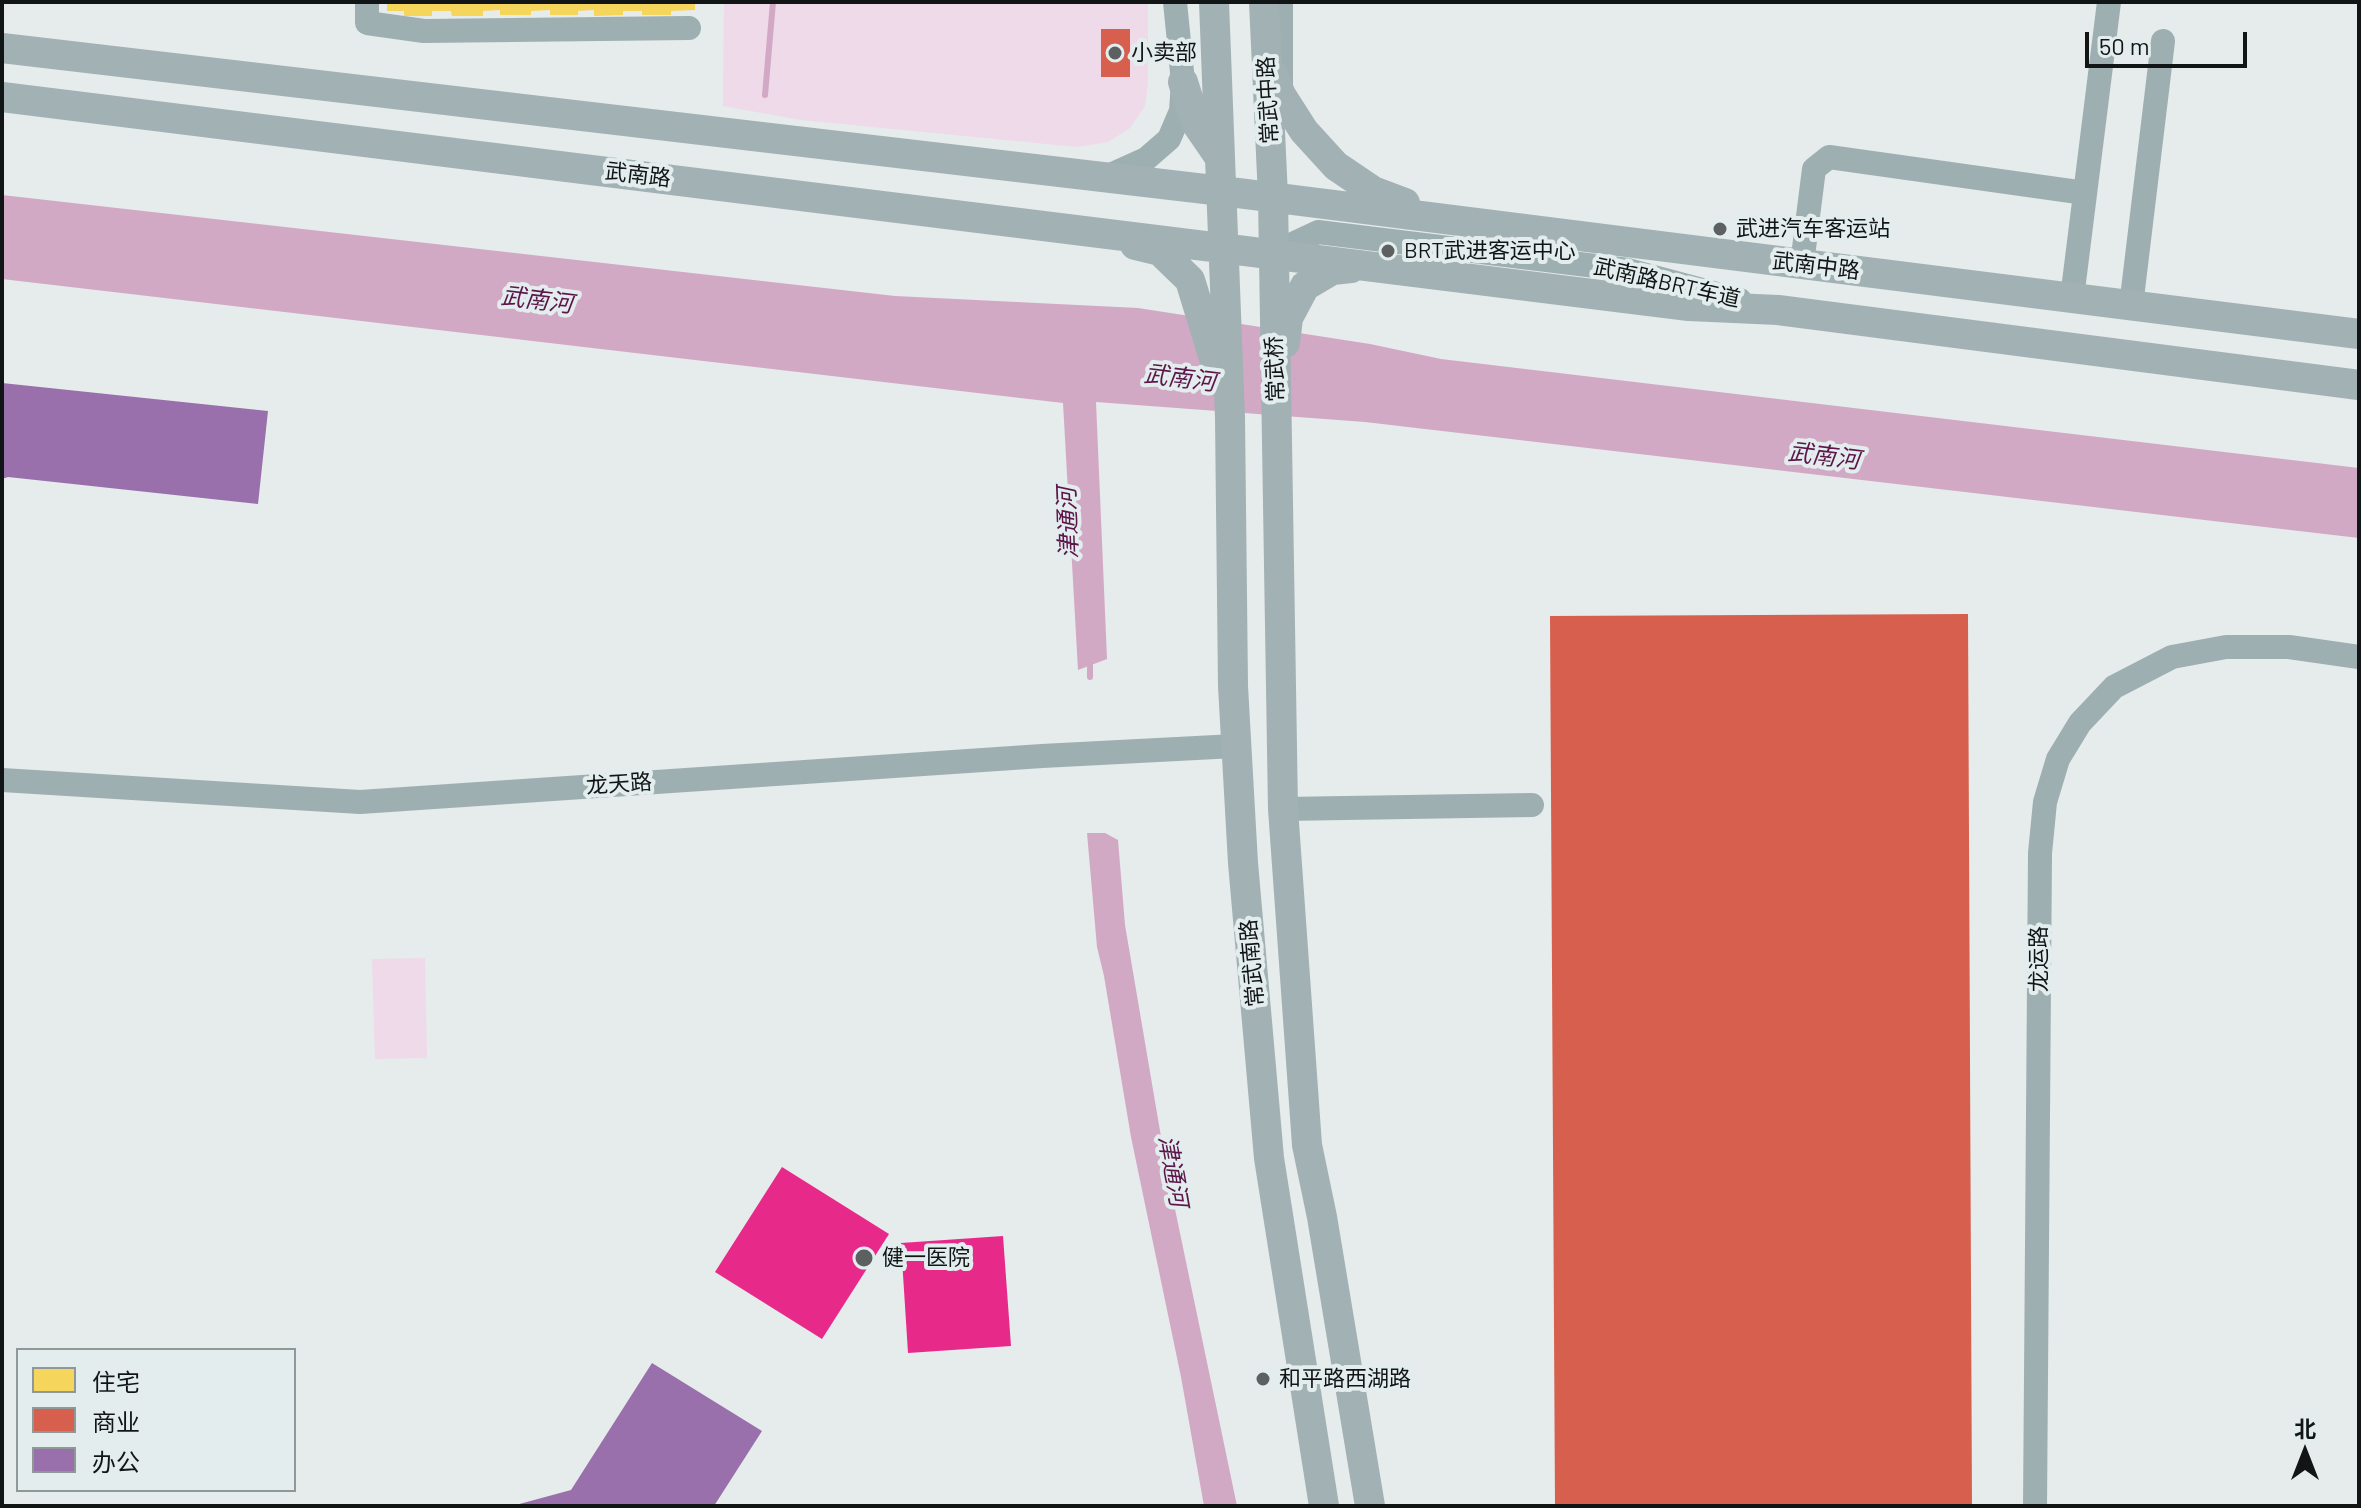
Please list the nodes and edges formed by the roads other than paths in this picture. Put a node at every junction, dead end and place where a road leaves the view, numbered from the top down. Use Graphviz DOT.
graph roads {
  1 [pos="367,2"];
  2 [pos="1175,2"];
  3 [pos="1214,2"];
  4 [pos="1264,2"];
  5 [pos="1281,2"];
  6 [pos="2109,2"];
  7 [pos="689,28"];
  8 [pos="2163,41"];
  9 [pos="2,48"];
  10 [pos="1265,57"];
  11 [pos="1183,82"];
  12 [pos="1281,95"];
  13 [pos="2,97"];
  14 [pos="1221,158"];
  15 [pos="1104,178"];
  16 [pos="1222,191"];
  17 [pos="2085,193"];
  18 [pos="1273,197"];
  19 [pos="1457,221"];
  20 [pos="1073,229"];
  21 [pos="1224,247"];
  22 [pos="1273,253"];
  23 [pos="1802,264"];
  24 [pos="1373,266"];
  25 [pos="2072,298"];
  26 [pos="2131,306"];
  27 [pos="1213,307"];
  28 [pos="1778,310"];
  29 [pos="1281,316"];
  30 [pos="2359,334"];
  31 [pos="2359,385"];
  32 [pos="1277,424"];
  33 [pos="2359,657"];
  34 [pos="1235,746"];
  35 [pos="2,780"];
  36 [pos="1532,805"];
  37 [pos="1283,809"];
  38 [pos="1324,1506"];
  39 [pos="1370,1506"];
  40 [pos="2035,1506"];
  1 -- 7 [label="street"];
  2 -- 11 [label="street"];
  3 -- 14 [label="main road"];
  4 -- 10 [label="main road, 常武中路"];
  5 -- 12 [label="street"];
  6 -- 17 [label="street"];
  8 -- 26 [label="street"];
  9 -- 15 [label="main road"];
  10 -- 12 [label="main road"];
  10 -- 18 [label="main road, 常武中路"];
  11 -- 14 [label="main road"];
  11 -- 15 [label="street"];
  12 -- 18 [label="street"];
  12 -- 19 [label="main road"];
  13 -- 20 [label="main road, 武南路"];
  14 -- 16 [label="main road"];
  15 -- 16 [label="main road"];
  16 -- 18 [label="main road"];
  16 -- 21 [label="main road"];
  17 -- 23 [label="street"];
  17 -- 25 [label="street"];
  18 -- 19 [label="main road, 武南中路"];
  18 -- 22 [label="main road, 常武中路"];
  19 -- 23 [label="main road, 武南中路"];
  20 -- 21 [label="main road, 武南路"];
  20 -- 27 [label="main road"];
  21 -- 22 [label="main road, 武南路"];
  21 -- 27 [label="main road"];
  22 -- 24 [label="main road"];
  22 -- 28 [label="street, 武南路BRT车道"];
  22 -- 29 [label="main road"];
  23 -- 25 [label="main road, 武南中路"];
  24 -- 28 [label="main road"];
  24 -- 29 [label="main road"];
  25 -- 26 [label="main road, 武南中路"];
  26 -- 30 [label="main road, 武南中路"];
  27 -- 34 [label="main road, 常武南路"];
  28 -- 31 [label="main road"];
  29 -- 32 [label="main road, 常武桥"];
  32 -- 37 [label="main road, 常武南路"];
  33 -- 40 [label="street, 龙运路"];
  34 -- 35 [label="street, 龙天路"];
  34 -- 38 [label="main road, 常武南路"];
  36 -- 37 [label="street"];
  37 -- 39 [label="main road, 常武南路"];
}
